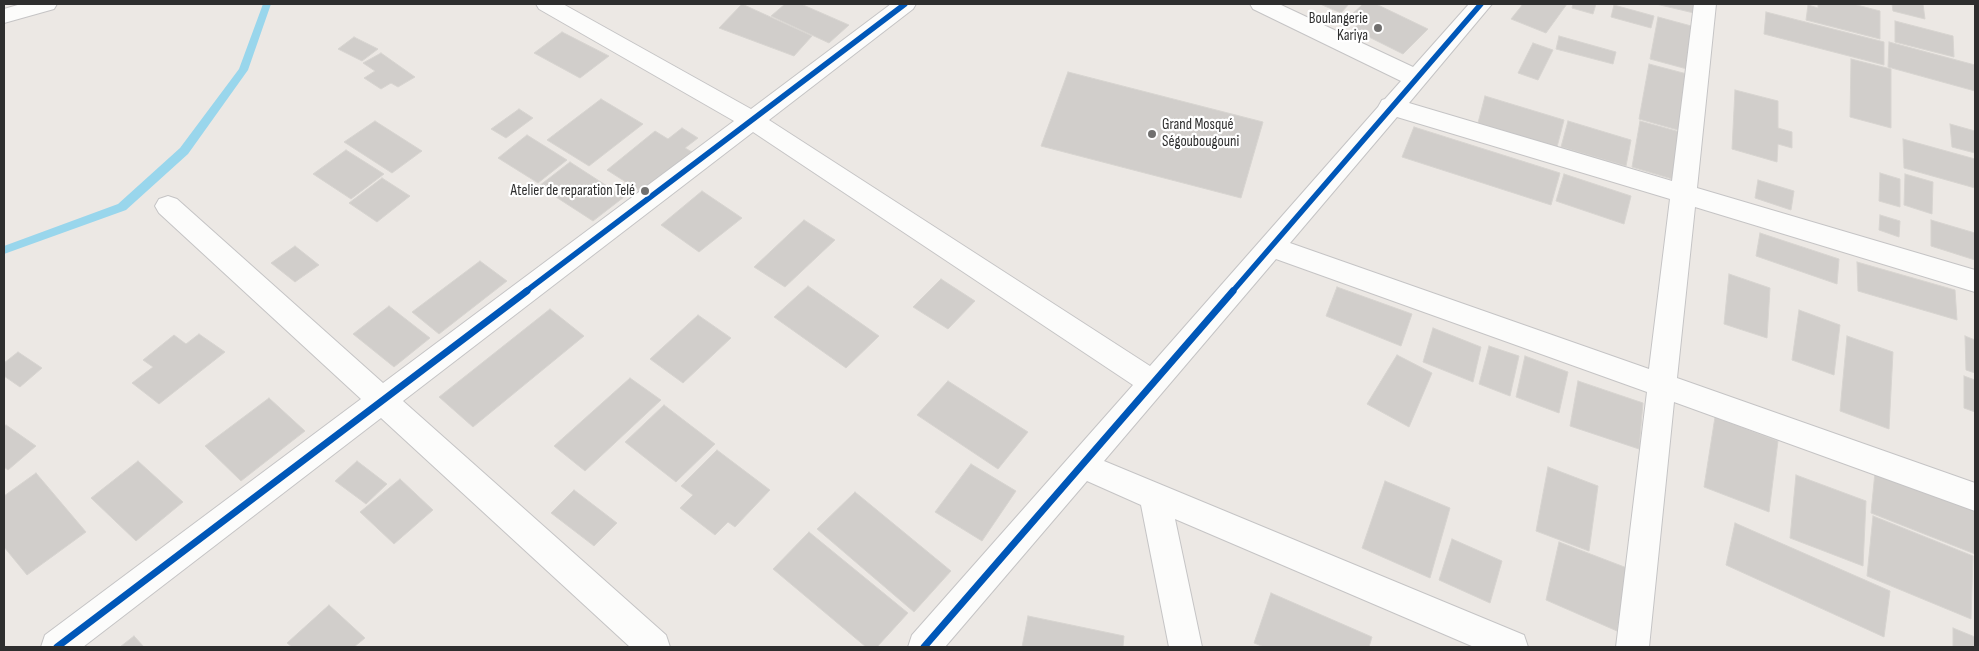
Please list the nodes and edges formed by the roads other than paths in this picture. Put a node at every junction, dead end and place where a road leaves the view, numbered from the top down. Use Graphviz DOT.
graph roads {
  1 [pos="46,4"];
  2 [pos="547,4"];
  3 [pos="904,4"];
  4 [pos="1261,4"];
  5 [pos="1481,4"];
  6 [pos="1705,4"];
  7 [pos="4,16"];
  8 [pos="1415,78"];
  9 [pos="1390,106"];
  10 [pos="752,120"];
  11 [pos="1684,194"];
  12 [pos="168,206"];
  13 [pos="1270,246"];
  14 [pos="1975,281"];
  15 [pos="1152,383"];
  16 [pos="1661,386"];
  17 [pos="381,400"];
  18 [pos="1081,465"];
  19 [pos="1155,496"];
  20 [pos="1975,497"];
  21 [pos="57,647"];
  22 [pos="654,647"];
  23 [pos="924,647"];
  24 [pos="1185,647"];
  25 [pos="1512,647"];
  26 [pos="1632,647"];
  1 -- 7 [label="street"];
  2 -- 10 [label="street"];
  3 -- 10 [label="street"];
  4 -- 8 [label="street"];
  5 -- 8 [label="street"];
  6 -- 11 [label="street"];
  8 -- 9 [label="street"];
  9 -- 11 [label="street"];
  9 -- 13 [label="street"];
  10 -- 15 [label="street"];
  10 -- 17 [label="street"];
  11 -- 14 [label="street"];
  11 -- 16 [label="street"];
  12 -- 17 [label="street"];
  13 -- 15 [label="street"];
  13 -- 16 [label="street"];
  15 -- 18 [label="street"];
  16 -- 20 [label="street"];
  16 -- 26 [label="street"];
  17 -- 21 [label="street"];
  17 -- 22 [label="street"];
  18 -- 19 [label="street"];
  18 -- 23 [label="street"];
  19 -- 24 [label="street"];
  19 -- 25 [label="street"];
}
